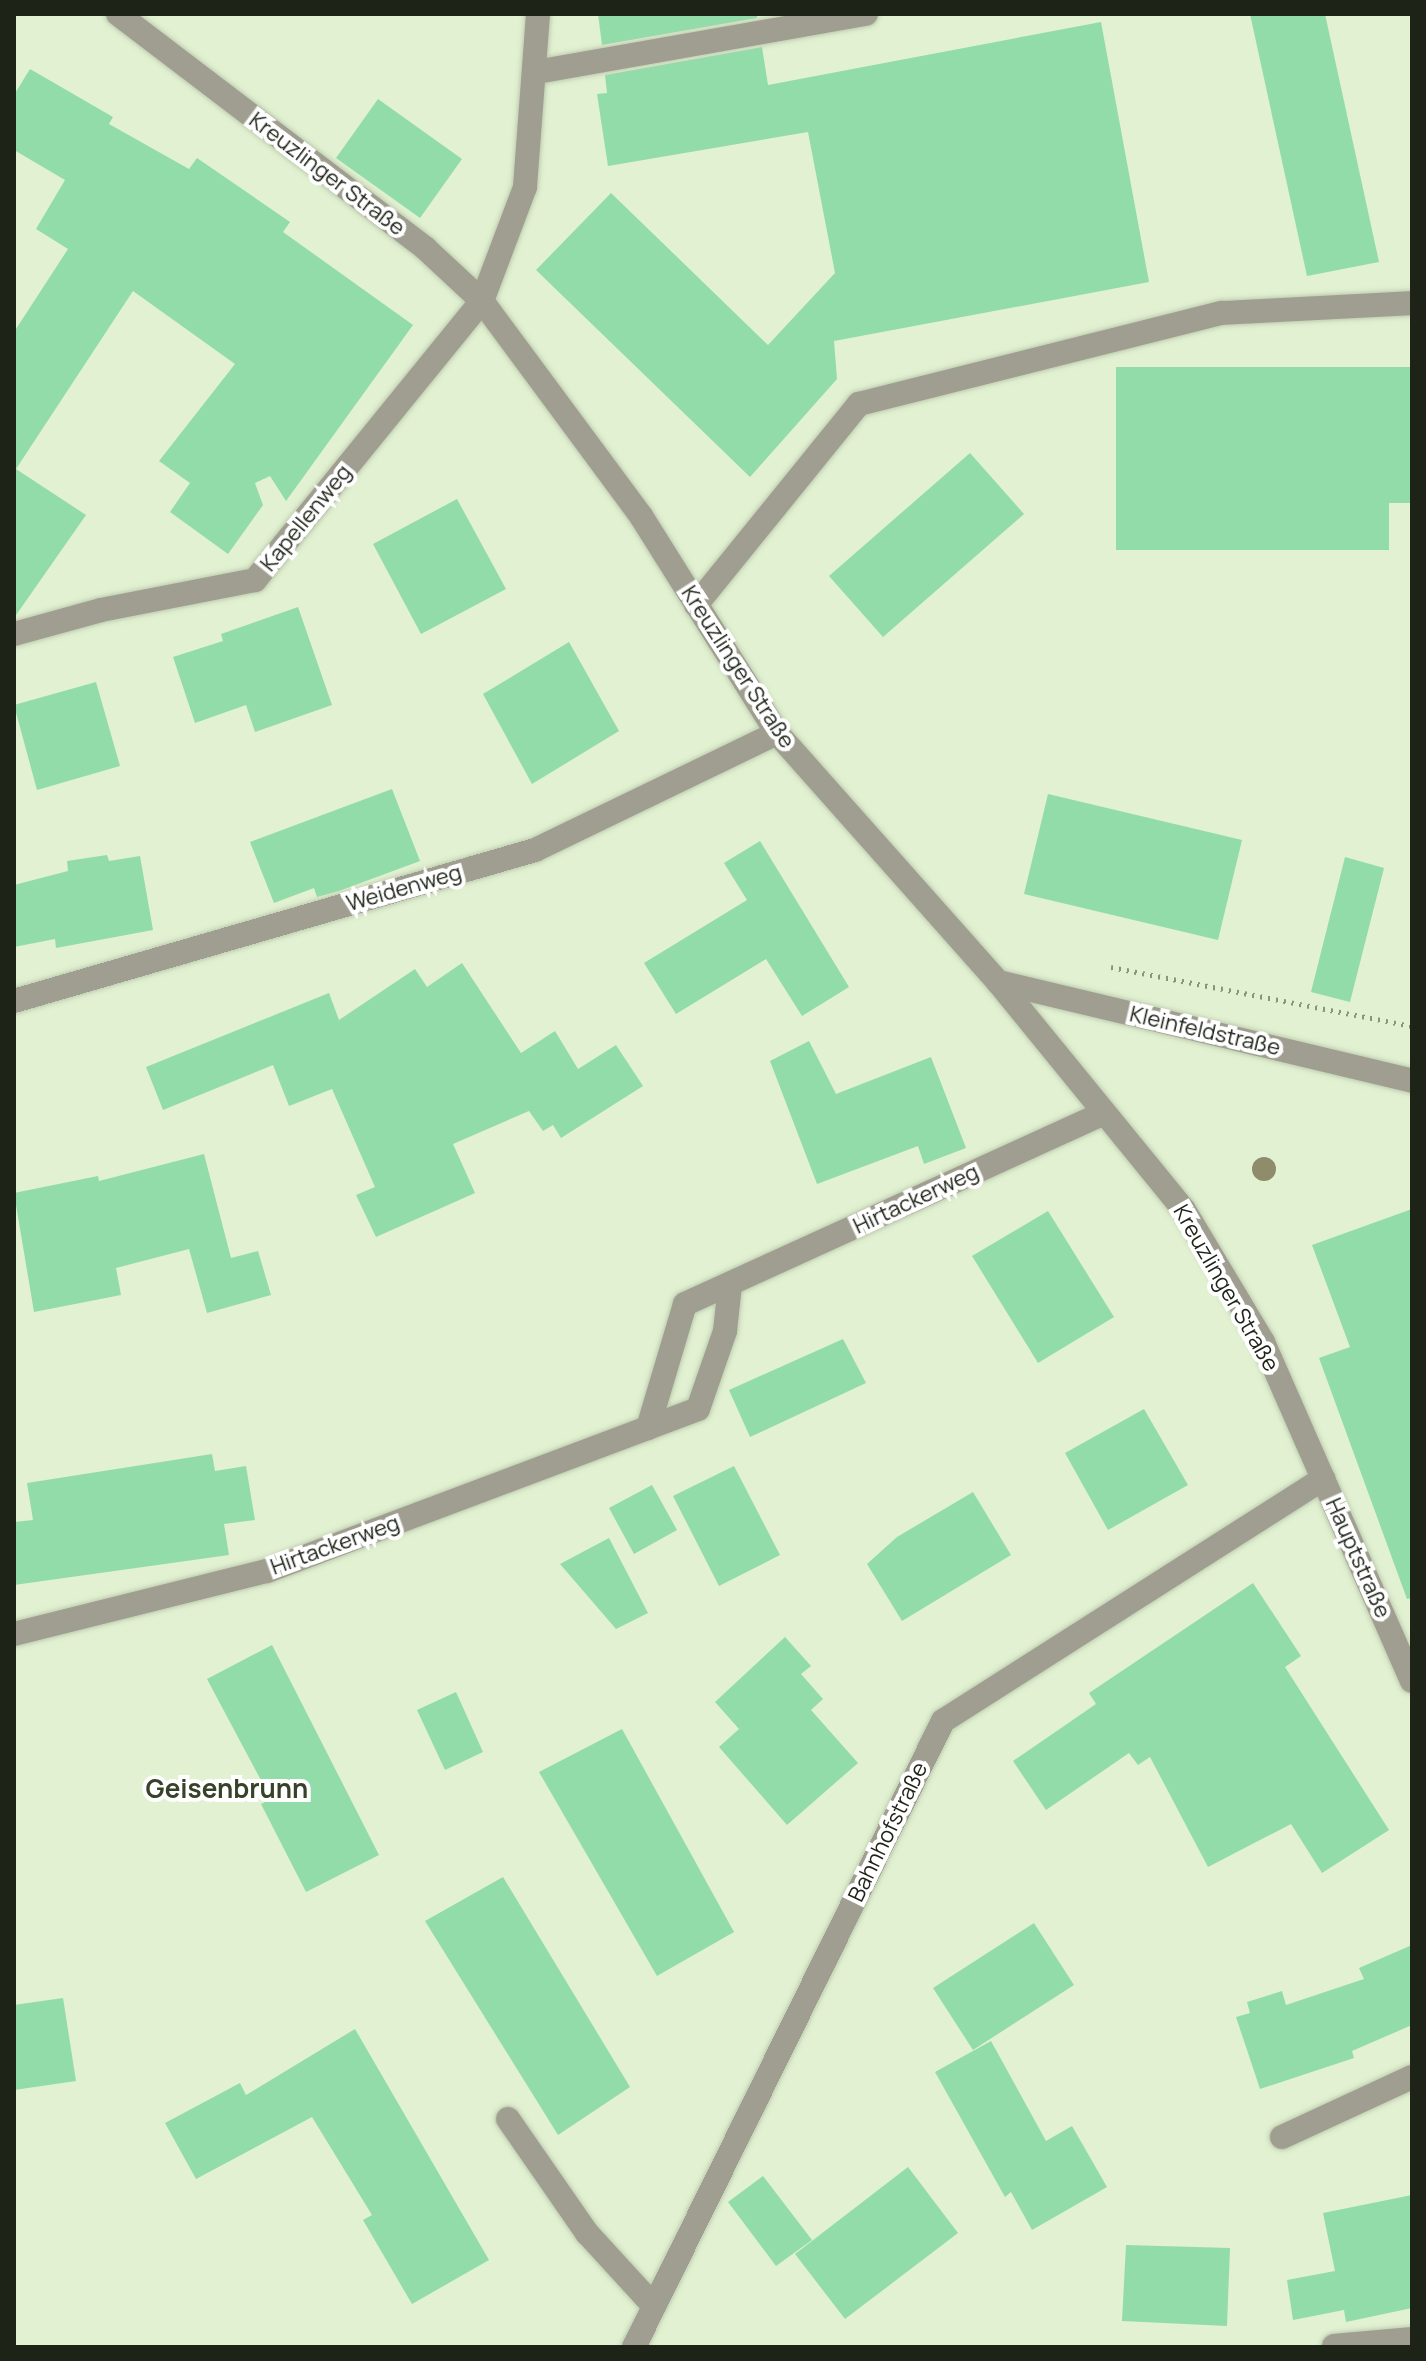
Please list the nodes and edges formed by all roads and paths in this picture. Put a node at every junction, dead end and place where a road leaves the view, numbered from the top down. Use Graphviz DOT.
graph roads {
  1 [pos="118,14"];
  2 [pos="538,14"];
  3 [pos="866,14"];
  4 [pos="536,72"];
  5 [pos="482,301"];
  6 [pos="1412,303"];
  7 [pos="696,605"];
  8 [pos="14,634"];
  9 [pos="777,733"];
  10 [pos="1105,966"];
  11 [pos="998,982"];
  12 [pos="14,1001"];
  13 [pos="1412,1026"];
  14 [pos="1412,1081"];
  15 [pos="1101,1114"];
  16 [pos="730,1285"];
  17 [pos="648,1428"];
  18 [pos="1323,1479"];
  19 [pos="14,1634"];
  20 [pos="1412,1681"];
  21 [pos="1412,2077"];
  22 [pos="508,2119"];
  23 [pos="1282,2137"];
  24 [pos="654,2306"];
  25 [pos="1412,2339"];
  26 [pos="1334,2346"];
  27 [pos="634,2347"];
  1 -- 5 [label="street, Kreuzlinger Straße"];
  2 -- 4 [label="street, Kapellenweg"];
  3 -- 4 [label="street"];
  4 -- 5 [label="street, Kapellenweg"];
  5 -- 7 [label="street, Kreuzlinger Straße"];
  5 -- 8 [label="street, Kapellenweg"];
  6 -- 7 [label="street"];
  7 -- 9 [label="street, Kreuzlinger Straße"];
  9 -- 11 [label="street, Kreuzlinger Straße"];
  9 -- 12 [label="street, Weidenweg"];
  10 -- 13 [label="path"];
  11 -- 14 [label="street, Kleinfeldstraße"];
  11 -- 15 [label="street, Kreuzlinger Straße"];
  15 -- 16 [label="street, Hirtackerweg"];
  15 -- 18 [label="street, Kreuzlinger Straße"];
  16 -- 17 [label="street, Hirtackerweg"];
  16 -- 17 [label="street, Hirtackerweg"];
  17 -- 19 [label="street, Hirtackerweg"];
  18 -- 20 [label="street, Hauptstraße"];
  18 -- 24 [label="street, Bahnhofstraße"];
  21 -- 23 [label="street"];
  22 -- 24 [label="street"];
  24 -- 27 [label="street, Bahnhofstraße"];
  25 -- 26 [label="street"];
}
